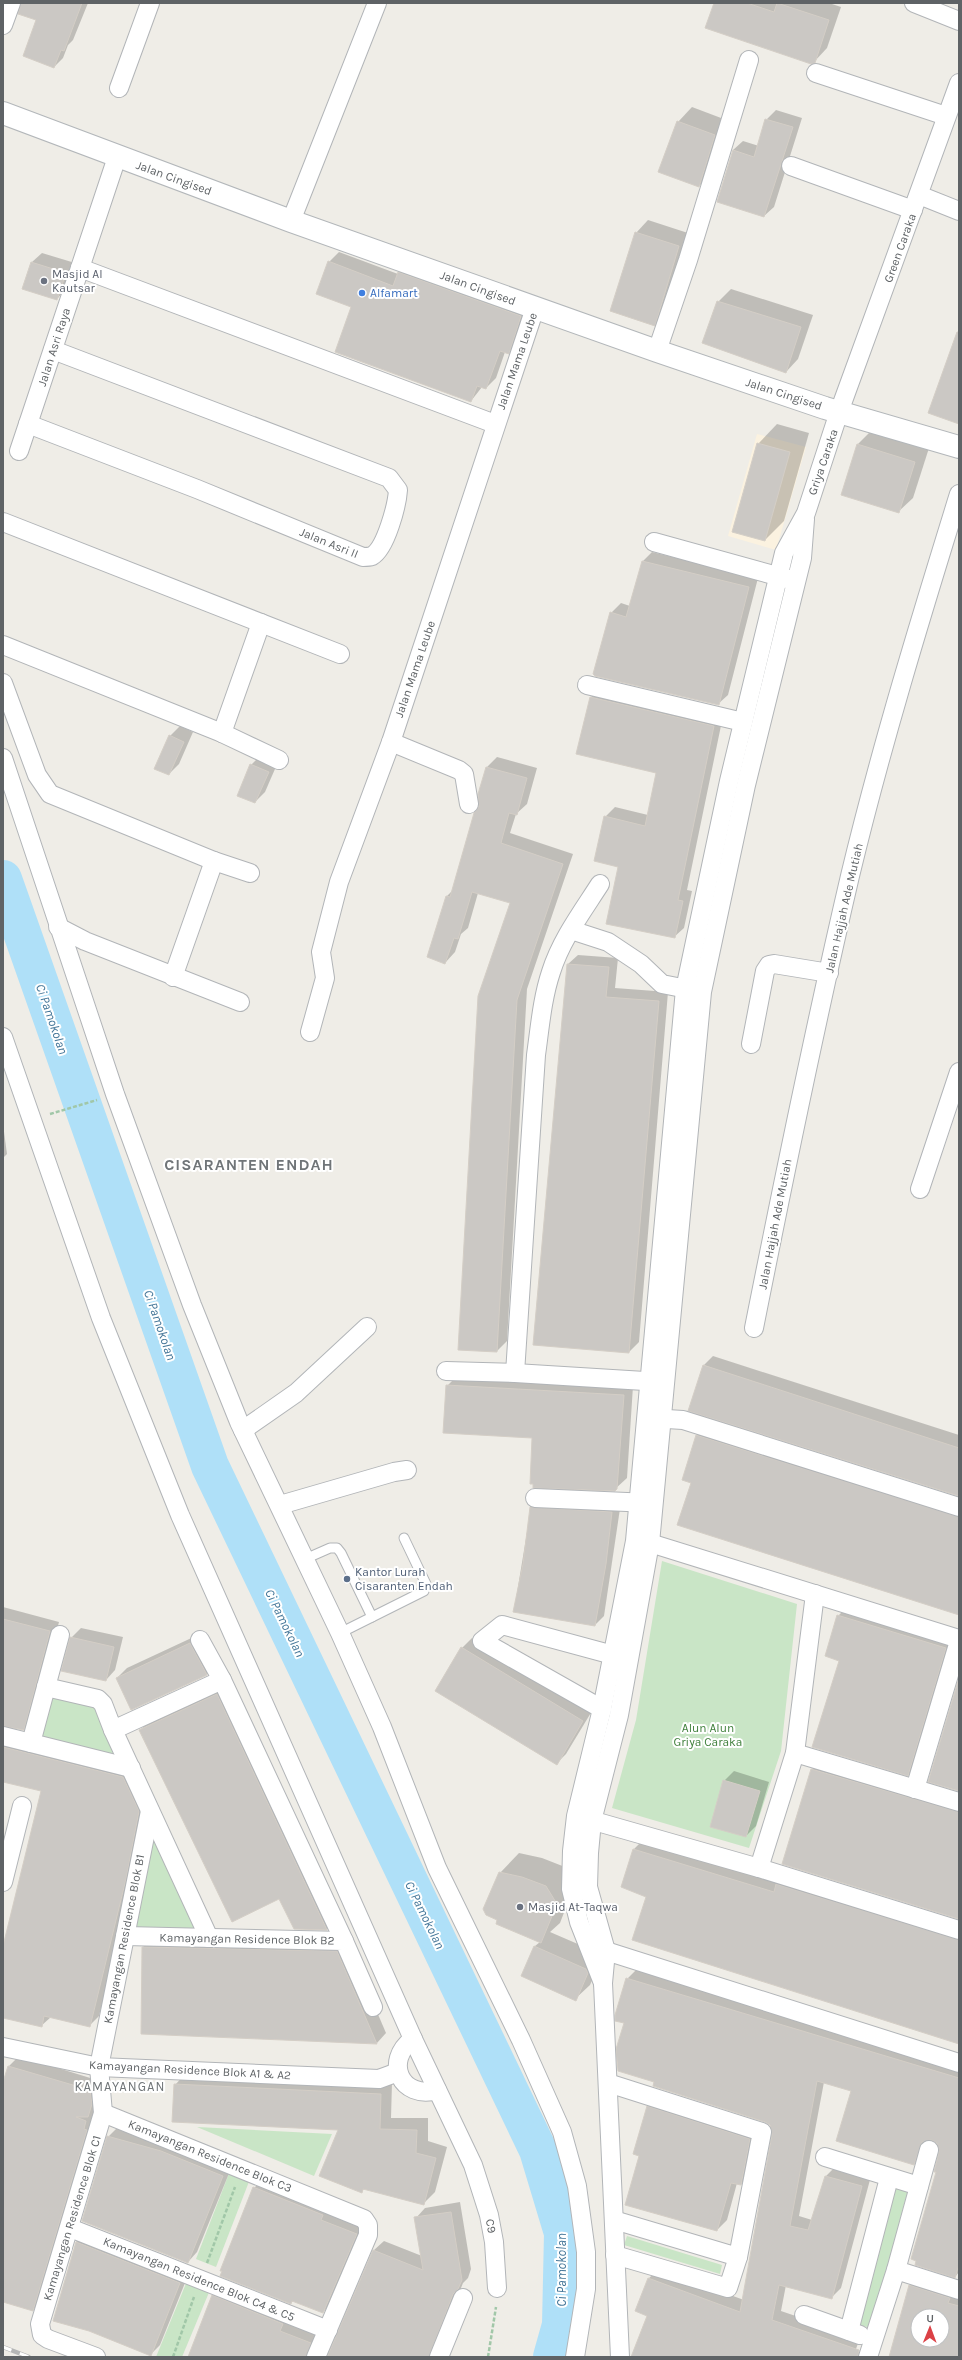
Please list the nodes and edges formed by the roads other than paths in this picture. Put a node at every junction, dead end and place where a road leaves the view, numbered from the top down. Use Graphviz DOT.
graph roads {
  1 [pos="11,3"];
  2 [pos="150,3"];
  3 [pos="377,3"];
  4 [pos="914,3"];
  5 [pos="959,21"];
  6 [pos="3,25"];
  7 [pos="749,60"];
  8 [pos="816,73"];
  9 [pos="959,83"];
  10 [pos="119,88"];
  11 [pos="952,112"];
  12 [pos="3,113"];
  13 [pos="114,166"];
  14 [pos="791,166"];
  15 [pos="916,203"];
  16 [pos="959,211"];
  17 [pos="291,221"];
  18 [pos="80,268"];
  19 [pos="535,308"];
  20 [pos="53,350"];
  21 [pos="657,351"];
  22 [pos="840,412"];
  23 [pos="28,424"];
  24 [pos="495,424"];
  25 [pos="959,447"];
  26 [pos="19,451"];
  27 [pos="959,494"];
  28 [pos="806,512"];
  29 [pos="3,522"];
  30 [pos="654,542"];
  31 [pos="779,570"];
  32 [pos="798,575"];
  33 [pos="261,623"];
  34 [pos="3,645"];
  35 [pos="340,654"];
  36 [pos="3,683"];
  37 [pos="587,685"];
  38 [pos="743,722"];
  39 [pos="222,733"];
  40 [pos="391,742"];
  41 [pos="3,758"];
  42 [pos="279,760"];
  43 [pos="737,783"];
  44 [pos="469,804"];
  45 [pos="214,861"];
  46 [pos="250,873"];
  47 [pos="600,884"];
  48 [pos="58,927"];
  49 [pos="571,930"];
  50 [pos="829,973"];
  51 [pos="172,977"];
  52 [pos="694,990"];
  53 [pos="240,1002"];
  54 [pos="310,1032"];
  55 [pos="3,1037"];
  56 [pos="751,1044"];
  57 [pos="959,1072"];
  58 [pos="920,1189"];
  59 [pos="367,1326"];
  60 [pos="754,1328"];
  61 [pos="446,1372"];
  62 [pos="515,1373"];
  63 [pos="657,1382"];
  64 [pos="654,1418"];
  65 [pos="243,1430"];
  66 [pos="407,1470"];
  67 [pos="535,1498"];
  68 [pos="646,1503"];
  69 [pos="280,1505"];
  70 [pos="959,1507"];
  71 [pos="404,1538"];
  72 [pos="642,1542"];
  73 [pos="305,1559"];
  74 [pos="815,1594"];
  75 [pos="372,1617"];
  76 [pos="340,1633"];
  77 [pos="60,1635"];
  78 [pos="200,1640"];
  79 [pos="959,1640"];
  80 [pos="613,1654"];
  81 [pos="222,1680"];
  82 [pos="46,1687"];
  83 [pos="602,1709"];
  84 [pos="113,1730"];
  85 [pos="3,1736"];
  86 [pos="31,1743"];
  87 [pos="795,1753"];
  88 [pos="130,1768"];
  89 [pos="915,1789"];
  90 [pos="959,1802"];
  91 [pos="22,1806"];
  92 [pos="150,1811"];
  93 [pos="584,1818"];
  94 [pos="759,1868"];
  95 [pos="3,1882"];
  96 [pos="959,1930"];
  97 [pos="125,1936"];
  98 [pos="209,1938"];
  99 [pos="344,1941"];
  100 [pos="598,1952"];
  101 [pos="372,2007"];
  102 [pos="413,2039"];
  103 [pos="3,2047"];
  104 [pos="959,2063"];
  105 [pos="99,2067"];
  106 [pos="398,2072"];
  107 [pos="608,2083"];
  108 [pos="437,2090"];
  109 [pos="103,2113"];
  110 [pos="929,2150"];
  111 [pos="825,2156"];
  112 [pos="889,2178"];
  113 [pos="918,2186"];
  114 [pos="614,2220"];
  115 [pos="70,2228"];
  116 [pos="615,2255"];
  117 [pos="738,2257"];
  118 [pos="896,2270"];
  119 [pos="497,2288"];
  120 [pos="959,2290"];
  121 [pos="463,2298"];
  122 [pos="804,2315"];
  123 [pos="328,2330"];
  124 [pos="849,2331"];
  125 [pos="871,2349"];
  126 [pos="96,2357"];
  127 [pos="316,2357"];
  128 [pos="439,2357"];
  129 [pos="574,2357"];
  130 [pos="620,2357"];
  1 -- 6 [label="street"];
  2 -- 10 [label="street"];
  3 -- 17 [label="street"];
  4 -- 5 [label="street"];
  7 -- 21 [label="street"];
  8 -- 11 [label="street"];
  9 -- 11 [label="street, Green Caraka"];
  11 -- 15 [label="street, Green Caraka"];
  12 -- 13 [label="main road, Jalan Cingised"];
  13 -- 17 [label="main road, Jalan Cingised"];
  13 -- 18 [label="street, Jalan Asri Raya"];
  14 -- 15 [label="street"];
  15 -- 16 [label="street"];
  15 -- 22 [label="street, Green Caraka"];
  17 -- 19 [label="main road, Jalan Cingised"];
  18 -- 20 [label="street, Jalan Asri Raya"];
  18 -- 24 [label="street"];
  19 -- 21 [label="main road, Jalan Cingised"];
  19 -- 24 [label="street, Jalan Mama Leube"];
  20 -- 23 [label="street, Jalan Asri Raya"];
  20 -- 23 [label="street, Jalan Asri II"];
  21 -- 22 [label="main road, Jalan Cingised"];
  22 -- 25 [label="main road, Jalan Cingised"];
  22 -- 28 [label="street, Griya Caraka"];
  23 -- 26 [label="street, Jalan Asri Raya"];
  24 -- 40 [label="street, Jalan Mama Leube"];
  27 -- 50 [label="street, Jalan Hajjah Ade Mutiah"];
  28 -- 31 [label="street, Griya Caraka"];
  28 -- 32 [label="street, Griya Caraka"];
  29 -- 33 [label="street"];
  30 -- 31 [label="street"];
  31 -- 32 [label="street"];
  31 -- 38 [label="street, Griya Caraka"];
  32 -- 43 [label="street, Griya Caraka"];
  33 -- 35 [label="street"];
  33 -- 39 [label="street"];
  34 -- 39 [label="street"];
  36 -- 45 [label="street"];
  37 -- 38 [label="street"];
  38 -- 43 [label="street, Griya Caraka"];
  39 -- 42 [label="street"];
  40 -- 44 [label="street"];
  40 -- 54 [label="street, Jalan Mama Leube"];
  41 -- 48 [label="street"];
  43 -- 52 [label="street"];
  45 -- 46 [label="street"];
  45 -- 51 [label="street"];
  47 -- 49 [label="street"];
  48 -- 51 [label="street"];
  48 -- 65 [label="street"];
  49 -- 52 [label="street"];
  49 -- 62 [label="street"];
  50 -- 56 [label="street"];
  50 -- 60 [label="street, Jalan Hajjah Ade Mutiah"];
  51 -- 53 [label="street"];
  52 -- 63 [label="street"];
  55 -- 102 [label="street, C9"];
  57 -- 58 [label="street"];
  59 -- 65 [label="street"];
  61 -- 62 [label="street"];
  62 -- 63 [label="street"];
  63 -- 64 [label="street"];
  64 -- 68 [label="street"];
  64 -- 70 [label="street"];
  65 -- 69 [label="street"];
  66 -- 69 [label="street"];
  67 -- 68 [label="street"];
  68 -- 72 [label="street"];
  69 -- 73 [label="street"];
  71 -- 75 [label="lane"];
  72 -- 74 [label="street"];
  72 -- 80 [label="street"];
  72 -- 93 [label="street"];
  73 -- 75 [label="lane"];
  73 -- 76 [label="street"];
  74 -- 79 [label="street"];
  74 -- 87 [label="street"];
  75 -- 76 [label="lane"];
  76 -- 129 [label="street"];
  77 -- 82 [label="street"];
  78 -- 81 [label="street"];
  79 -- 89 [label="street"];
  80 -- 83 [label="street"];
  80 -- 83 [label="street"];
  81 -- 84 [label="street"];
  81 -- 99 [label="street"];
  82 -- 84 [label="street"];
  82 -- 86 [label="street"];
  83 -- 93 [label="street"];
  84 -- 88 [label="street"];
  85 -- 86 [label="street"];
  86 -- 88 [label="street"];
  87 -- 89 [label="street"];
  87 -- 94 [label="street"];
  88 -- 92 [label="street"];
  89 -- 90 [label="street"];
  91 -- 95 [label="street"];
  92 -- 97 [label="street, Kamayangan Residence Blok B1"];
  92 -- 98 [label="street"];
  93 -- 94 [label="street"];
  93 -- 100 [label="street"];
  94 -- 96 [label="street"];
  97 -- 98 [label="street, Kamayangan Residence Blok B2"];
  97 -- 105 [label="street, Kamayangan Residence Blok B1"];
  98 -- 99 [label="street, Kamayangan Residence Blok B2"];
  99 -- 101 [label="street, Kamayangan Residence Blok B2"];
  100 -- 104 [label="street"];
  100 -- 107 [label="street"];
  102 -- 106 [label="street"];
  102 -- 108 [label="street, C9"];
  103 -- 105 [label="street, Kamayangan Residence Blok A1 & A2"];
  105 -- 106 [label="street, Kamayangan Residence Blok A1 & A2"];
  105 -- 109 [label="street, Kamayangan Residence Blok B1"];
  106 -- 108 [label="street"];
  107 -- 114 [label="street"];
  107 -- 117 [label="street"];
  108 -- 119 [label="street, C9"];
  109 -- 115 [label="street, Kamayangan Residence Blok C1"];
  109 -- 123 [label="street, Kamayangan Residence Blok C3"];
  110 -- 113 [label="street"];
  111 -- 112 [label="street"];
  112 -- 113 [label="street"];
  112 -- 124 [label="street"];
  113 -- 118 [label="street"];
  114 -- 116 [label="street"];
  114 -- 117 [label="street"];
  115 -- 123 [label="street, Kamayangan Residence Blok C4 & C5"];
  115 -- 126 [label="street, Kamayangan Residence Blok C1"];
  116 -- 117 [label="street"];
  116 -- 130 [label="street"];
  118 -- 120 [label="street"];
  118 -- 125 [label="street"];
  121 -- 128 [label="street"];
  122 -- 124 [label="street"];
  123 -- 127 [label="street"];
  124 -- 125 [label="street"];
}
